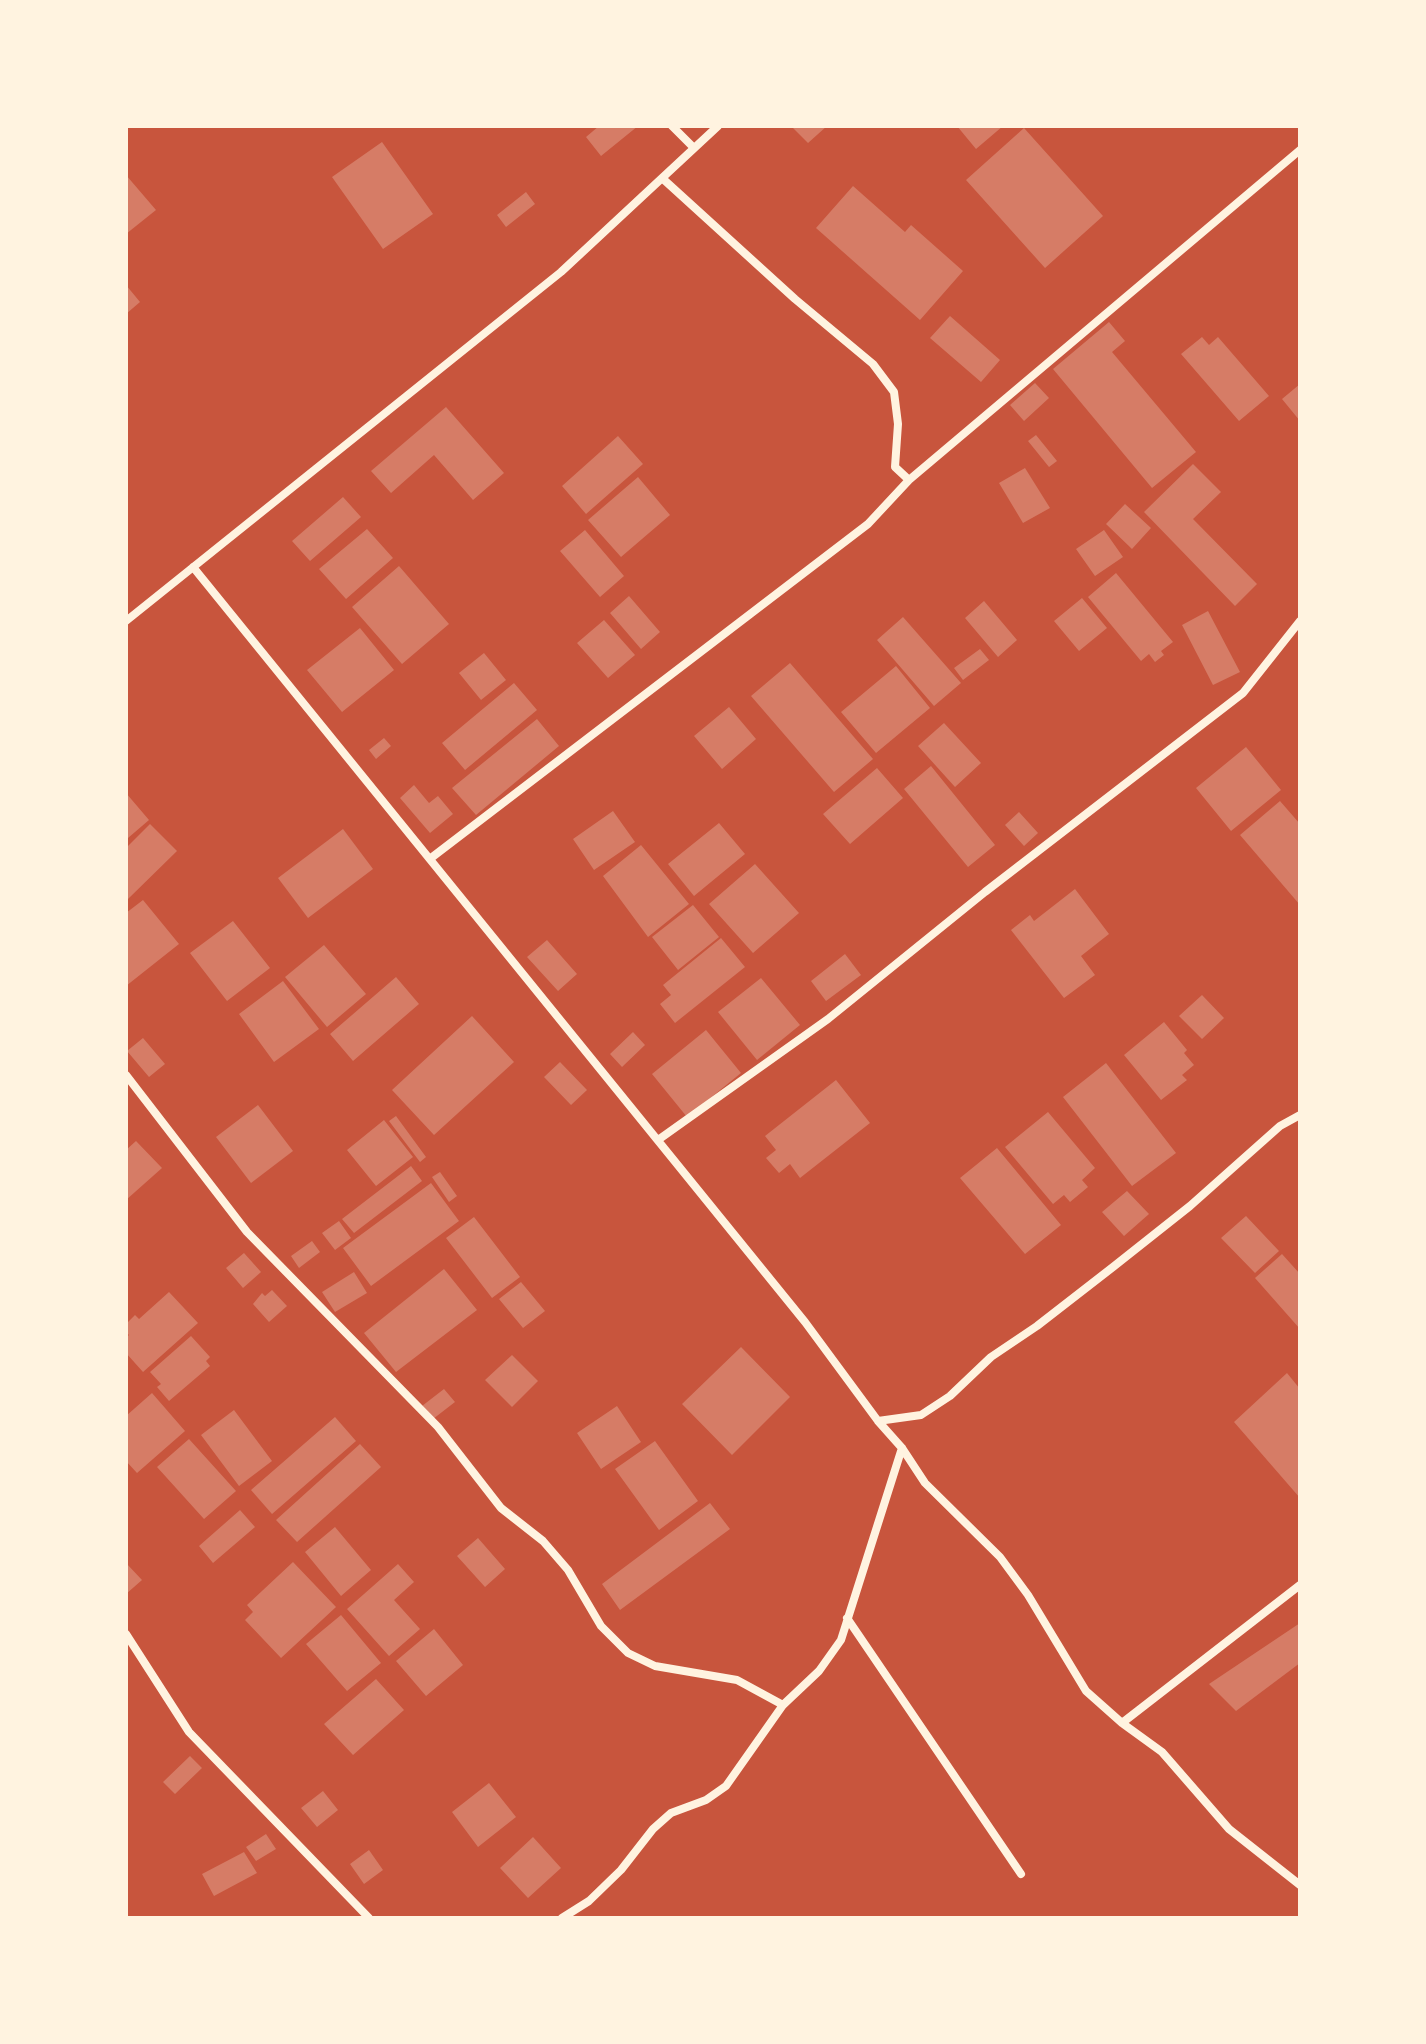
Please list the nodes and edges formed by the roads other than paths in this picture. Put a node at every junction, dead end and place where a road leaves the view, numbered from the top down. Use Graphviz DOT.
graph roads {
  1 [pos="672,126"];
  2 [pos="718,126"];
  3 [pos="694,148"];
  4 [pos="1300,150"];
  5 [pos="662,178"];
  6 [pos="909,480"];
  7 [pos="193,567"];
  8 [pos="126,621"];
  9 [pos="1300,621"];
  10 [pos="431,858"];
  11 [pos="126,1075"];
  12 [pos="1300,1115"];
  13 [pos="658,1140"];
  14 [pos="878,1421"];
  15 [pos="902,1448"];
  16 [pos="1300,1585"];
  17 [pos="847,1618"];
  18 [pos="126,1634"];
  19 [pos="783,1705"];
  20 [pos="1122,1723"];
  21 [pos="1021,1874"];
  22 [pos="1300,1885"];
  23 [pos="369,1918"];
  24 [pos="562,1918"];
  1 -- 3 [label="street"];
  2 -- 3 [label="street"];
  3 -- 5 [label="street"];
  4 -- 6 [label="street"];
  5 -- 6 [label="street"];
  5 -- 7 [label="street"];
  6 -- 10 [label="street"];
  7 -- 8 [label="street"];
  7 -- 10 [label="street"];
  9 -- 13 [label="street"];
  10 -- 13 [label="street"];
  11 -- 19 [label="street"];
  12 -- 14 [label="street"];
  13 -- 14 [label="street"];
  14 -- 15 [label="street"];
  15 -- 17 [label="street"];
  15 -- 20 [label="street"];
  16 -- 20 [label="street"];
  17 -- 19 [label="street"];
  17 -- 21 [label="street"];
  18 -- 23 [label="street"];
  19 -- 24 [label="street"];
  20 -- 22 [label="street"];
}
